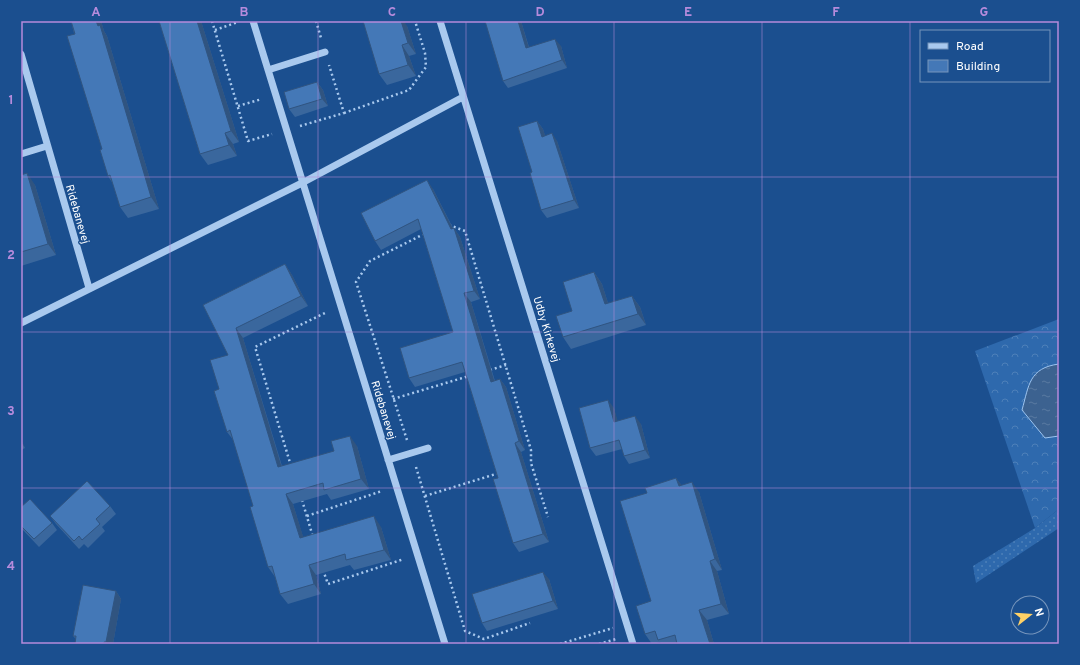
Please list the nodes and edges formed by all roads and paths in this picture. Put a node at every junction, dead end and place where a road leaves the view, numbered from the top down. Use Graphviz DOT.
graph roads {
  1 [pos="242,21"];
  2 [pos="253,21"];
  3 [pos="415,21"];
  4 [pos="440,21"];
  5 [pos="215,30"];
  6 [pos="325,52"];
  7 [pos="21,54"];
  8 [pos="268,70"];
  9 [pos="276,94"];
  10 [pos="463,97"];
  11 [pos="238,106"];
  12 [pos="344,113"];
  13 [pos="47,146"];
  14 [pos="21,154"];
  15 [pos="302,183"];
  16 [pos="444,226"];
  17 [pos="431,231"];
  18 [pos="89,288"];
  19 [pos="340,306"];
  20 [pos="21,323"];
  21 [pos="506,365"];
  22 [pos="484,372"];
  23 [pos="476,374"];
  24 [pos="393,398"];
  25 [pos="428,448"];
  26 [pos="411,453"];
  27 [pos="388,460"];
  28 [pos="530,463"];
  29 [pos="523,465"];
  30 [pos="293,472"];
  31 [pos="500,472"];
  32 [pos="396,486"];
  33 [pos="300,494"];
  34 [pos="425,496"];
  35 [pos="307,516"];
  36 [pos="548,517"];
  37 [pos="314,538"];
  38 [pos="417,555"];
  39 [pos="323,569"];
  40 [pos="530,623"];
  41 [pos="626,624"];
  42 [pos="445,644"];
  43 [pos="560,644"];
  44 [pos="633,644"];
  1 -- 5 [label="path"];
  2 -- 8 [label="street, Ridebanevej"];
  3 -- 12 [label="path"];
  4 -- 10 [label="street, Udby Kirkevej"];
  6 -- 8 [label="street"];
  7 -- 13 [label="street, Ridebanevej"];
  8 -- 9 [label="street, Ridebanevej"];
  9 -- 11 [label="path"];
  9 -- 15 [label="street, Ridebanevej"];
  10 -- 15 [label="street"];
  10 -- 41 [label="street, Udby Kirkevej"];
  13 -- 14 [label="street"];
  13 -- 18 [label="street, Ridebanevej"];
  15 -- 18 [label="street"];
  15 -- 19 [label="street, Ridebanevej"];
  16 -- 21 [label="path"];
  17 -- 24 [label="path"];
  18 -- 20 [label="street"];
  19 -- 27 [label="street, Ridebanevej"];
  19 -- 30 [label="path"];
  21 -- 22 [label="path"];
  21 -- 28 [label="path"];
  23 -- 24 [label="path"];
  24 -- 26 [label="path"];
  25 -- 26 [label="street"];
  26 -- 27 [label="street"];
  26 -- 34 [label="path"];
  27 -- 32 [label="street, Ridebanevej"];
  28 -- 29 [label="path"];
  28 -- 36 [label="path"];
  31 -- 34 [label="path"];
  32 -- 35 [label="path"];
  32 -- 38 [label="street, Ridebanevej"];
  33 -- 35 [label="path"];
  34 -- 40 [label="path"];
  35 -- 37 [label="path"];
  38 -- 39 [label="path"];
  38 -- 42 [label="street, Ridebanevej"];
  41 -- 43 [label="path"];
  41 -- 44 [label="street, Udby Kirkevej"];
}
